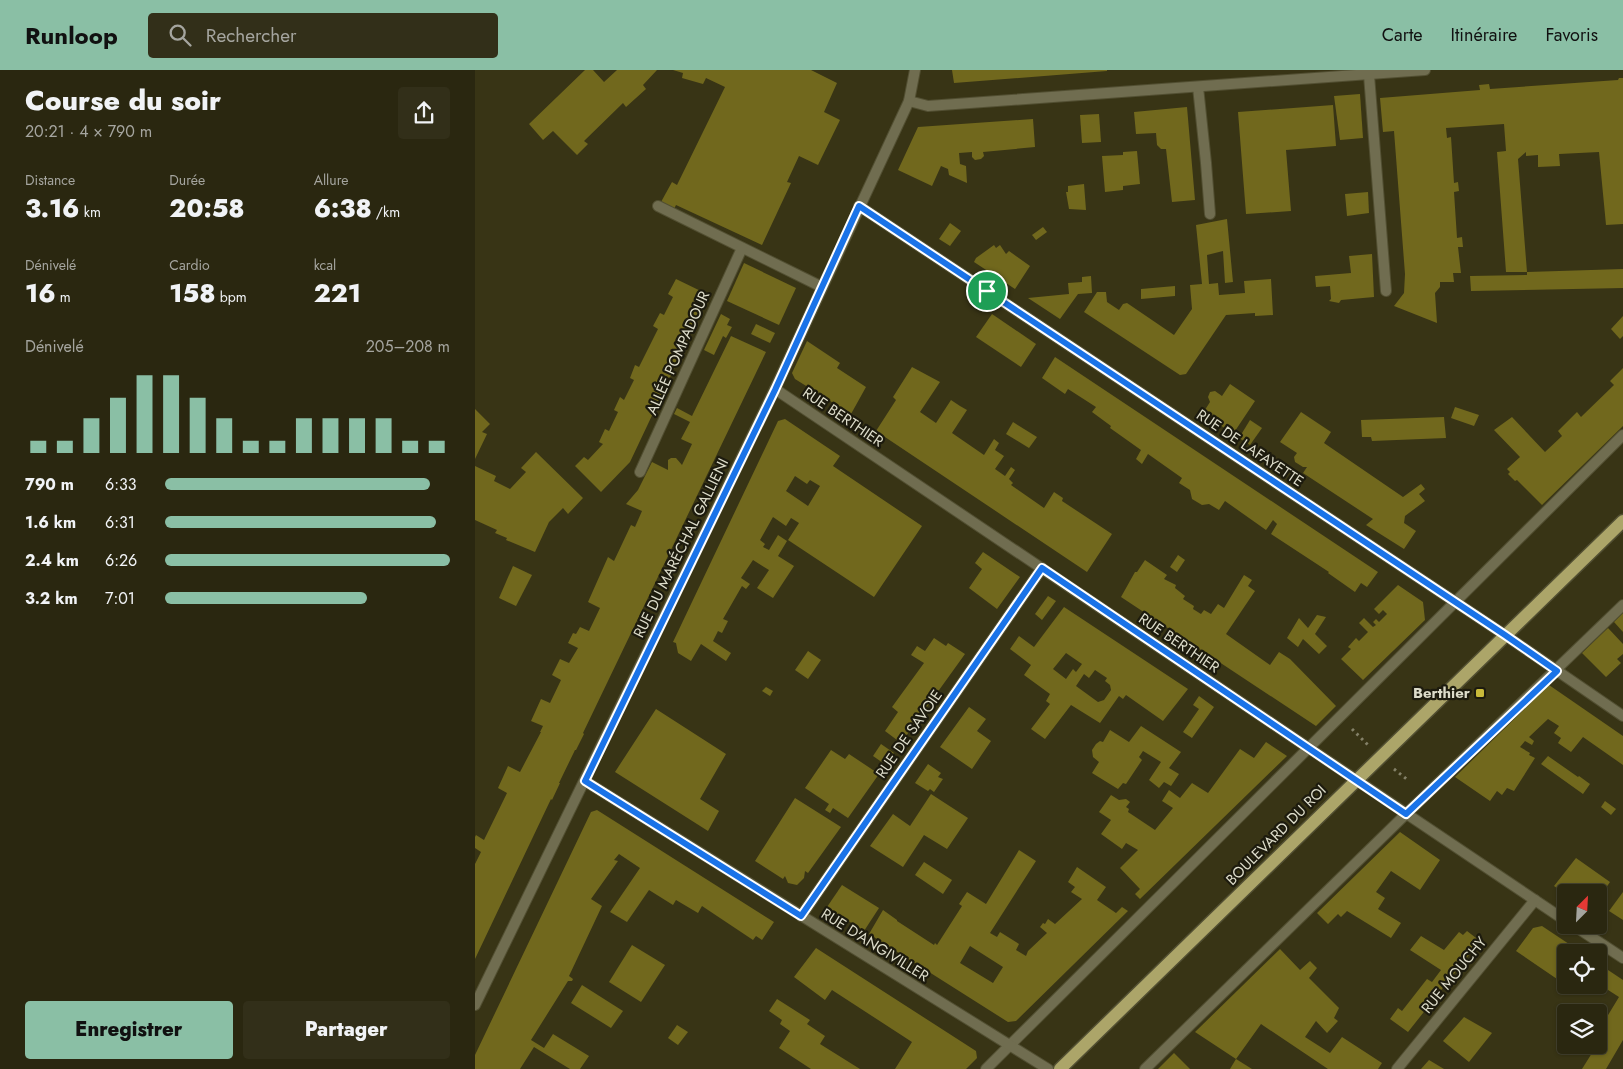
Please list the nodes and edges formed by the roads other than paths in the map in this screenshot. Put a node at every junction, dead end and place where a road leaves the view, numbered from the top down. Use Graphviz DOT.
graph roads {
  1 [pos="915,70"];
  2 [pos="1425,70"];
  3 [pos="1369,75"];
  4 [pos="1198,87"];
  5 [pos="909,102"];
  6 [pos="658,206"];
  7 [pos="859,206"];
  8 [pos="1210,214"];
  9 [pos="742,248"];
  10 [pos="822,287"];
  11 [pos="1385,291"];
  12 [pos="775,390"];
  13 [pos="1623,435"];
  14 [pos="640,472"];
  15 [pos="1623,520"];
  16 [pos="1042,568"];
  17 [pos="1454,602"];
  18 [pos="1623,606"];
  19 [pos="1505,635"];
  20 [pos="1557,671"];
  21 [pos="1623,716"];
  22 [pos="1310,749"];
  23 [pos="1355,780"];
  24 [pos="585,781"];
  25 [pos="1406,814"];
  26 [pos="1535,900"];
  27 [pos="1557,915"];
  28 [pos="801,916"];
  29 [pos="1587,934"];
  30 [pos="1623,958"];
  31 [pos="475,1005"];
  32 [pos="1010,1046"];
  33 [pos="986,1069"];
  34 [pos="1048,1069"];
  35 [pos="1059,1069"];
  36 [pos="1145,1069"];
  37 [pos="1397,1069"];
  1 -- 5 [label="street, RUE DU MARÉCHAL GALLIENI"];
  2 -- 3 [label="street"];
  3 -- 4 [label="street"];
  3 -- 11 [label="street"];
  4 -- 5 [label="street"];
  4 -- 8 [label="street"];
  5 -- 7 [label="street, RUE DU MARÉCHAL GALLIENI"];
  6 -- 9 [label="street"];
  7 -- 10 [label="street, RUE DU MARÉCHAL GALLIENI"];
  7 -- 17 [label="street, RUE DE LAFAYETTE"];
  9 -- 10 [label="street"];
  9 -- 14 [label="street, ALLÉE POMPADOUR"];
  10 -- 12 [label="street, RUE DU MARÉCHAL GALLIENI"];
  12 -- 16 [label="street, RUE BERTHIER"];
  12 -- 24 [label="street, RUE DU MARÉCHAL GALLIENI"];
  13 -- 17 [label="street"];
  15 -- 19 [label="main road, BOULEVARD DU ROI"];
  16 -- 22 [label="street, RUE BERTHIER"];
  16 -- 28 [label="street, RUE DE SAVOIE"];
  17 -- 19 [label="street, RUE DE LAFAYETTE"];
  17 -- 22 [label="street"];
  18 -- 20 [label="street"];
  19 -- 20 [label="street, RUE DE LAFAYETTE"];
  19 -- 23 [label="main road, BOULEVARD DU ROI"];
  20 -- 21 [label="street, RUE DE LAFAYETTE"];
  20 -- 25 [label="street"];
  22 -- 23 [label="street, RUE BERTHIER"];
  22 -- 32 [label="street"];
  23 -- 25 [label="street, RUE BERTHIER"];
  23 -- 35 [label="main road, BOULEVARD DU ROI"];
  24 -- 28 [label="street, RUE D'ANGIVILLER"];
  24 -- 31 [label="street, RUE DU MARÉCHAL GALLIENI"];
  25 -- 26 [label="street, RUE BERTHIER"];
  25 -- 36 [label="street"];
  26 -- 27 [label="street, RUE BERTHIER"];
  26 -- 37 [label="street, RUE MOUCHY"];
  28 -- 32 [label="street, RUE D'ANGIVILLER"];
  29 -- 30 [label="street"];
  32 -- 33 [label="street"];
  32 -- 34 [label="street, RUE D'ANGIVILLER"];
}
